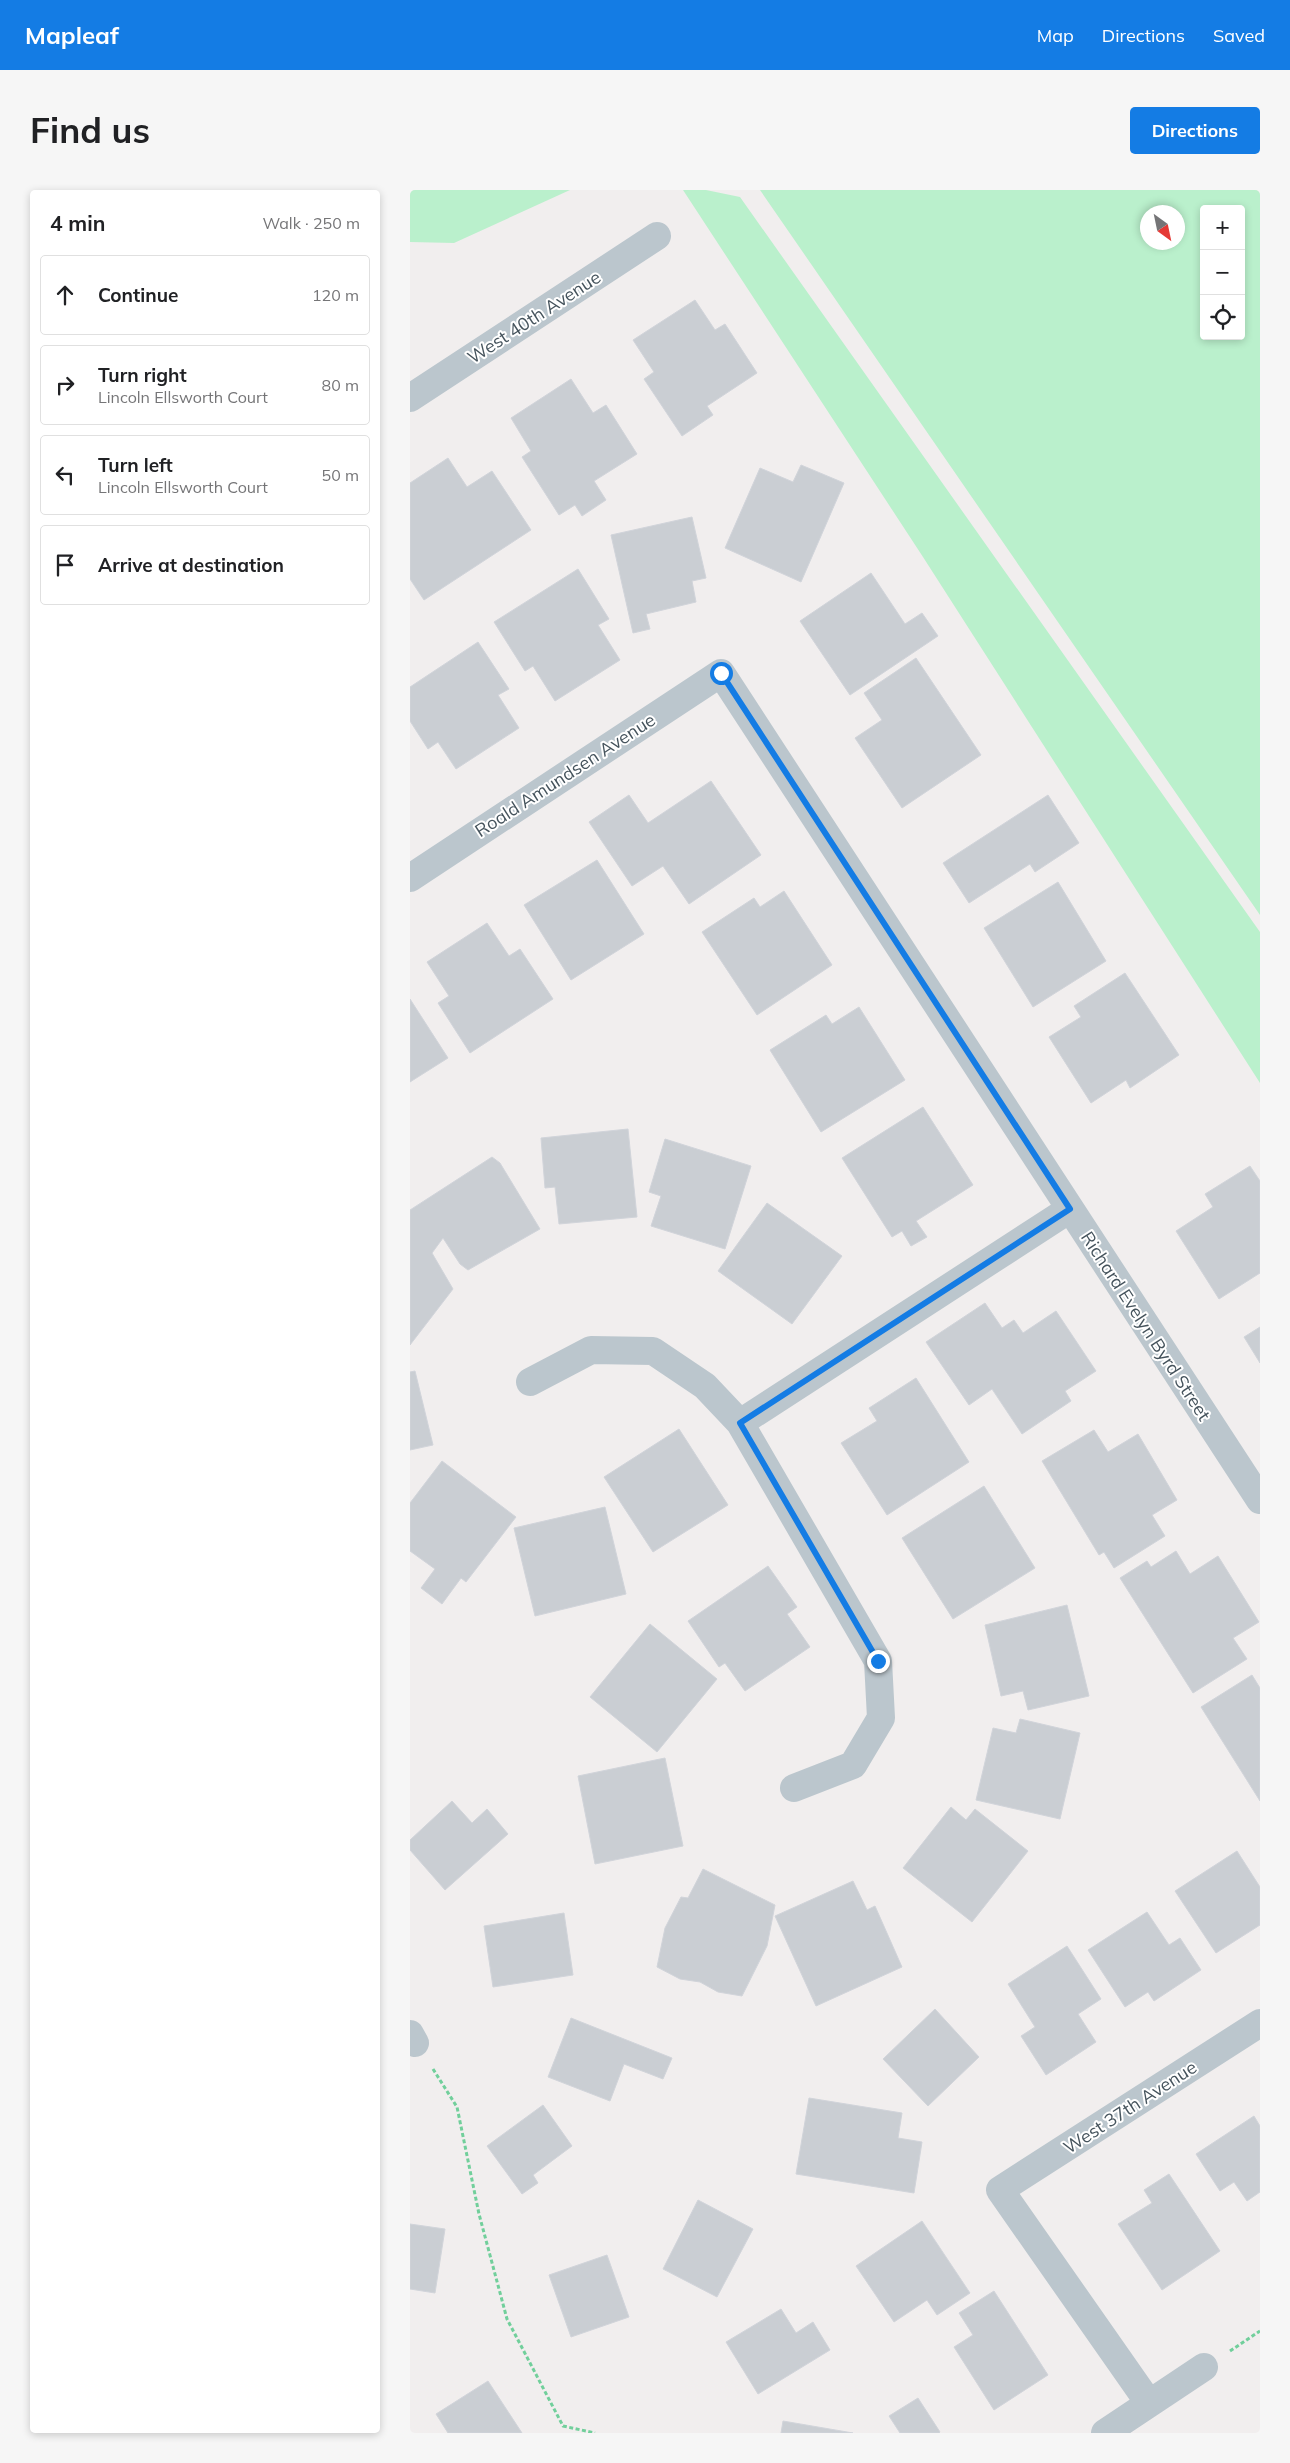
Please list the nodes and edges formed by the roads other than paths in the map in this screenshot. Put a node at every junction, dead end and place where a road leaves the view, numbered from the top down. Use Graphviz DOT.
graph roads {
  1 [pos="657,236"];
  2 [pos="410,398"];
  3 [pos="721,673"];
  4 [pos="410,878"];
  5 [pos="1070,1209"];
  6 [pos="530,1382"];
  7 [pos="740,1423"];
  8 [pos="1260,1500"];
  9 [pos="794,1788"];
  10 [pos="1260,2023"];
  11 [pos="1204,2367"];
  12 [pos="1149,2403"];
  13 [pos="1105,2433"];
  1 -- 2 [label="street, West 40th Avenue"];
  3 -- 4 [label="street, Roald Amundsen Avenue"];
  3 -- 5 [label="street, Richard Evelyn Byrd Street"];
  5 -- 7 [label="street"];
  5 -- 8 [label="street, Richard Evelyn Byrd Street"];
  6 -- 7 [label="street"];
  7 -- 9 [label="street"];
  10 -- 12 [label="street, West 37th Avenue"];
  11 -- 12 [label="street"];
  12 -- 13 [label="street"];
}
